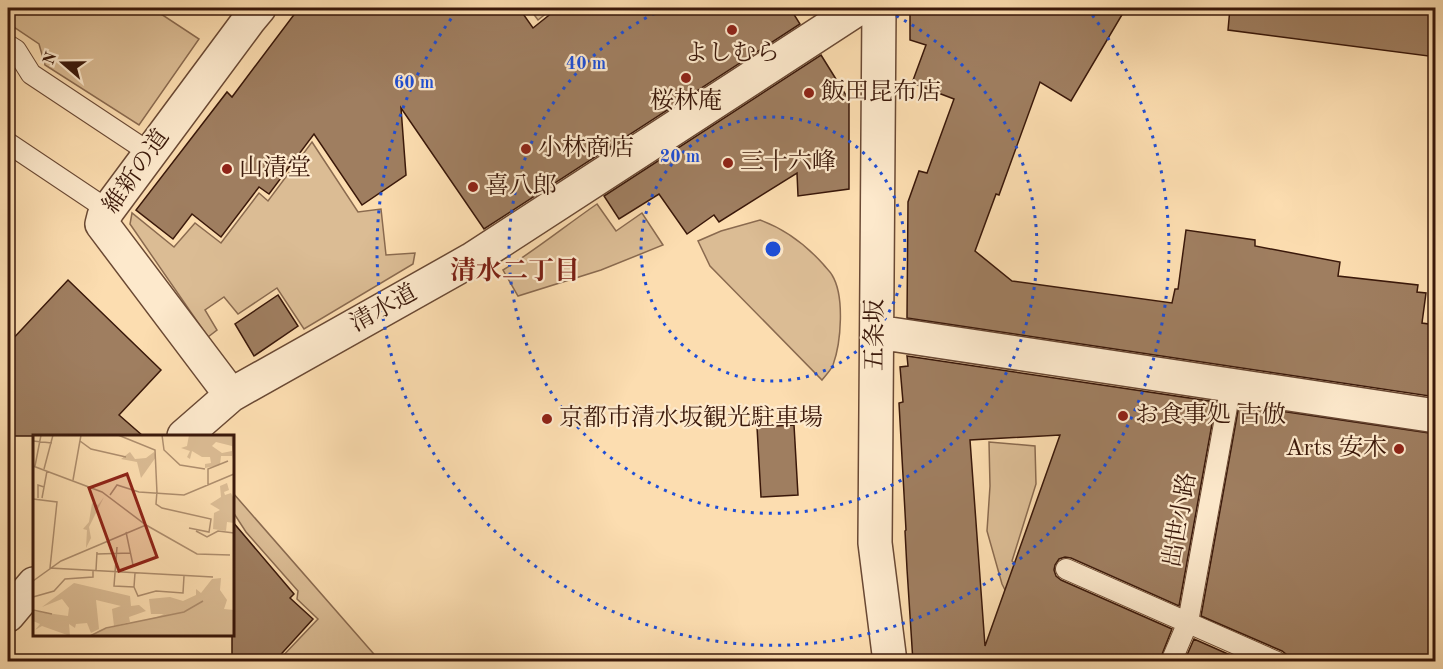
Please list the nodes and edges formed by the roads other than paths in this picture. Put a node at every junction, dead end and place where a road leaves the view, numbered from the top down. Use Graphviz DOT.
graph roads {
  1 [pos="259,8"];
  2 [pos="859,8"];
  3 [pos="879,8"];
  4 [pos="8,45"];
  5 [pos="8,143"];
  6 [pos="150,153"];
  7 [pos="108,210"];
  8 [pos="877,332"];
  9 [pos="1231,385"];
  10 [pos="231,395"];
  11 [pos="1436,416"];
  12 [pos="185,435"];
  13 [pos="1066,569"];
  14 [pos="33,585"];
  15 [pos="8,615"];
  16 [pos="1188,622"];
  17 [pos="890,662"];
  18 [pos="1172,662"];
  19 [pos="1278,662"];
  1 -- 6 [label="street, 維新の道"];
  2 -- 10 [label="street, 清水道"];
  3 -- 8 [label="street, 五条坂"];
  4 -- 6 [label="lane"];
  5 -- 7 [label="lane"];
  6 -- 7 [label="street, 維新の道"];
  7 -- 10 [label="street, 維新の道"];
  8 -- 9 [label="street"];
  8 -- 17 [label="street, 五条坂"];
  9 -- 11 [label="street"];
  9 -- 16 [label="lane, 出世小路"];
  10 -- 12 [label="street, 清水道"];
  13 -- 16 [label="lane"];
  14 -- 15 [label="street"];
  16 -- 18 [label="lane, 出世小路"];
  16 -- 19 [label="lane"];
}
